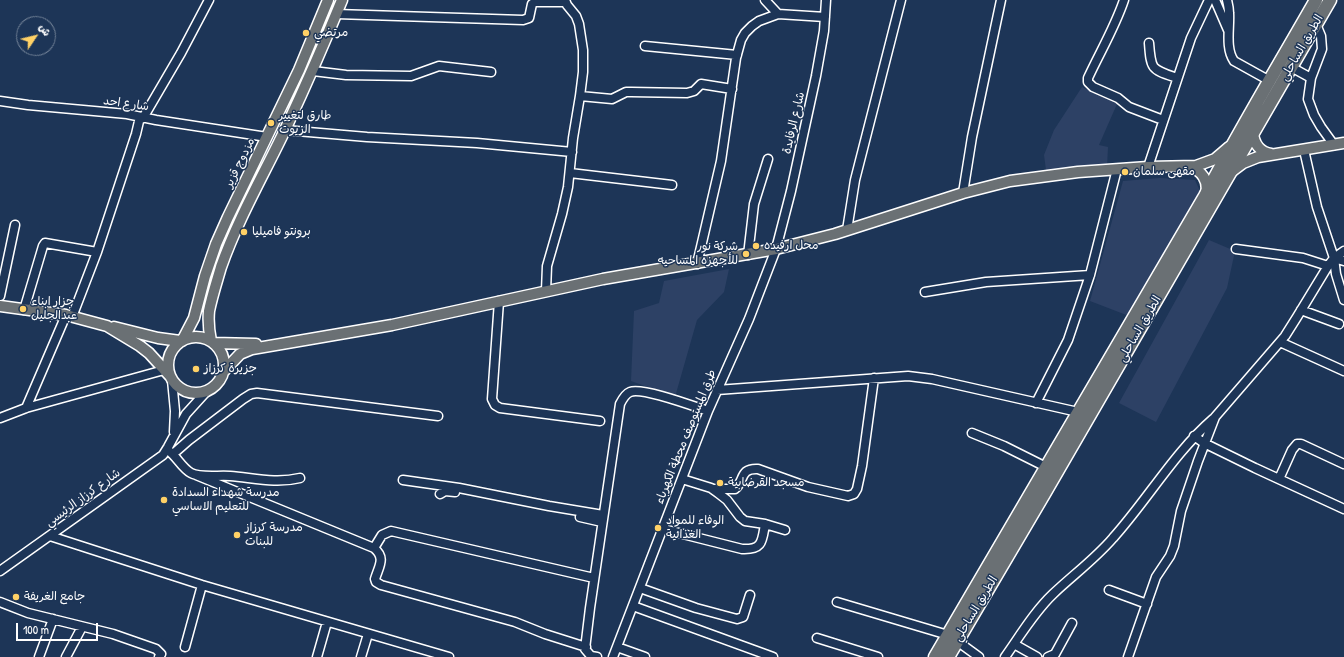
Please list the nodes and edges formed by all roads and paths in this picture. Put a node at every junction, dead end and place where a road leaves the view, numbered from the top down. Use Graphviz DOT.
graph roads {
  1 [pos="209,0"];
  2 [pos="328,0"];
  3 [pos="342,0"];
  4 [pos="766,0"];
  5 [pos="826,0"];
  6 [pos="901,0"];
  7 [pos="1001,0"];
  8 [pos="1124,0"];
  9 [pos="1209,0"];
  10 [pos="1215,0"];
  11 [pos="1227,0"];
  12 [pos="1316,0"];
  13 [pos="1330,0"];
  14 [pos="565,1"];
  15 [pos="336,14"];
  16 [pos="778,14"];
  17 [pos="825,17"];
  18 [pos="1316,24"];
  19 [pos="1230,34"];
  20 [pos="1149,43"];
  21 [pos="646,46"];
  22 [pos="737,55"];
  23 [pos="1291,67"];
  24 [pos="313,71"];
  25 [pos="491,72"];
  26 [pos="1177,78"];
  27 [pos="1311,78"];
  28 [pos="1270,81"];
  29 [pos="732,89"];
  30 [pos="580,96"];
  31 [pos="0,101"];
  32 [pos="281,109"];
  33 [pos="292,114"];
  34 [pos="142,118"];
  35 [pos="1163,120"];
  36 [pos="285,130"];
  37 [pos="1253,133"];
  38 [pos="267,137"];
  39 [pos="1234,141"];
  40 [pos="1339,144"];
  41 [pos="1304,150"];
  42 [pos="572,152"];
  43 [pos="1273,154"];
  44 [pos="768,159"];
  45 [pos="1148,167"];
  46 [pos="1189,167"];
  47 [pos="1117,170"];
  48 [pos="1230,172"];
  49 [pos="570,173"];
  50 [pos="672,185"];
  51 [pos="963,193"];
  52 [pos="1205,196"];
  53 [pos="15,226"];
  54 [pos="847,230"];
  55 [pos="776,249"];
  56 [pos="1236,249"];
  57 [pos="1344,251"];
  58 [pos="97,252"];
  59 [pos="748,254"];
  60 [pos="1334,258"];
  61 [pos="1344,261"];
  62 [pos="697,264"];
  63 [pos="1328,266"];
  64 [pos="1090,275"];
  65 [pos="546,291"];
  66 [pos="925,292"];
  67 [pos="0,296"];
  68 [pos="1344,300"];
  69 [pos="499,301"];
  70 [pos="0,306"];
  71 [pos="24,310"];
  72 [pos="1301,310"];
  73 [pos="69,316"];
  74 [pos="1339,324"];
  75 [pos="107,326"];
  76 [pos="181,341"];
  77 [pos="212,342"];
  78 [pos="1280,342"];
  79 [pos="280,344"];
  80 [pos="224,371"];
  81 [pos="1344,371"];
  82 [pos="168,375"];
  83 [pos="874,378"];
  84 [pos="716,390"];
  85 [pos="206,392"];
  86 [pos="1036,403"];
  87 [pos="26,408"];
  88 [pos="708,411"];
  89 [pos="1078,412"];
  90 [pos="438,416"];
  91 [pos="1215,417"];
  92 [pos="0,418"];
  93 [pos="600,421"];
  94 [pos="972,433"];
  95 [pos="1194,436"];
  96 [pos="173,438"];
  97 [pos="1204,443"];
  98 [pos="170,452"];
  99 [pos="1344,464"];
  100 [pos="1046,467"];
  101 [pos="196,475"];
  102 [pos="300,478"];
  103 [pos="682,479"];
  104 [pos="1279,479"];
  105 [pos="403,480"];
  106 [pos="713,489"];
  107 [pos="440,494"];
  108 [pos="1344,509"];
  109 [pos="603,518"];
  110 [pos="765,524"];
  111 [pos="663,529"];
  112 [pos="785,530"];
  113 [pos="50,536"];
  114 [pos="374,548"];
  115 [pos="0,571"];
  116 [pos="594,578"];
  117 [pos="202,586"];
  118 [pos="640,588"];
  119 [pos="1109,590"];
  120 [pos="750,595"];
  121 [pos="0,602"];
  122 [pos="837,602"];
  123 [pos="1147,604"];
  124 [pos="633,606"];
  125 [pos="53,619"];
  126 [pos="327,622"];
  127 [pos="1072,623"];
  128 [pos="82,627"];
  129 [pos="368,634"];
  130 [pos="817,638"];
  131 [pos="953,638"];
  132 [pos="1014,644"];
  133 [pos="184,647"];
  134 [pos="586,647"];
  135 [pos="617,647"];
  136 [pos="39,657"];
  137 [pos="66,657"];
  138 [pos="159,657"];
  139 [pos="317,657"];
  140 [pos="361,657"];
  141 [pos="449,657"];
  142 [pos="597,657"];
  143 [pos="613,657"];
  144 [pos="645,657"];
  145 [pos="773,657"];
  146 [pos="878,657"];
  147 [pos="935,657"];
  148 [pos="948,657"];
  149 [pos="979,657"];
  150 [pos="1005,657"];
  151 [pos="1037,657"];
  152 [pos="1048,657"];
  153 [pos="1128,657"];
  1 -- 34 [label="street"];
  2 -- 32 [label="main road, مزدوج قزير"];
  3 -- 15 [label="main road"];
  4 -- 16 [label="street"];
  5 -- 17 [label="street, شارع الرفايدة"];
  6 -- 54 [label="street"];
  7 -- 51 [label="street"];
  8 -- 35 [label="street"];
  9 -- 26 [label="street"];
  10 -- 19 [label="street"];
  11 -- 19 [label="street"];
  12 -- 28 [label="highway, الطريق الساحلي"];
  13 -- 18 [label="highway, الطريق الساحلي"];
  14 -- 15 [label="street"];
  14 -- 30 [label="street"];
  15 -- 24 [label="main road"];
  16 -- 17 [label="street"];
  16 -- 22 [label="street"];
  17 -- 55 [label="street, شارع الرفايدة"];
  18 -- 23 [label="highway, الطريق الساحلي"];
  18 -- 27 [label="street"];
  19 -- 28 [label="street"];
  20 -- 26 [label="street"];
  21 -- 22 [label="street"];
  22 -- 29 [label="street"];
  23 -- 27 [label="street"];
  23 -- 37 [label="highway, الطريق الساحلي"];
  24 -- 25 [label="street"];
  24 -- 33 [label="main road"];
  26 -- 35 [label="street"];
  27 -- 40 [label="street"];
  28 -- 39 [label="highway, الطريق الساحلي"];
  29 -- 30 [label="street"];
  29 -- 62 [label="street"];
  30 -- 42 [label="street"];
  31 -- 34 [label="street, شارع احد"];
  32 -- 33 [label="main road"];
  32 -- 38 [label="main road, مزدوج قزير"];
  33 -- 36 [label="main road"];
  34 -- 38 [label="street, شارع احد"];
  34 -- 58 [label="street"];
  35 -- 45 [label="street"];
  36 -- 42 [label="street"];
  36 -- 77 [label="main road"];
  37 -- 43 [label="main road"];
  37 -- 48 [label="highway, الطريق الساحلي"];
  38 -- 76 [label="main road, مزدوج قزير"];
  39 -- 46 [label="main road"];
  39 -- 52 [label="highway, الطريق الساحلي"];
  40 -- 41 [label="main road"];
  41 -- 43 [label="main road"];
  41 -- 60 [label="street"];
  42 -- 49 [label="street"];
  43 -- 48 [label="main road"];
  44 -- 59 [label="street"];
  45 -- 46 [label="main road"];
  45 -- 47 [label="main road"];
  46 -- 52 [label="main road"];
  47 -- 51 [label="main road"];
  47 -- 64 [label="street"];
  48 -- 131 [label="highway, الطريق الساحلي"];
  49 -- 50 [label="street"];
  49 -- 65 [label="street"];
  51 -- 54 [label="main road"];
  52 -- 89 [label="highway, الطريق الساحلي"];
  53 -- 67 [label="street"];
  54 -- 55 [label="main road"];
  55 -- 59 [label="main road"];
  55 -- 84 [label="street, طرق المستوصف محطة الكهرباء"];
  56 -- 63 [label="street"];
  57 -- 60 [label="street"];
  58 -- 71 [label="street"];
  58 -- 73 [label="street"];
  59 -- 62 [label="main road"];
  60 -- 61 [label="street"];
  60 -- 63 [label="street"];
  60 -- 68 [label="street"];
  62 -- 65 [label="main road"];
  63 -- 72 [label="street"];
  64 -- 66 [label="street"];
  64 -- 86 [label="street"];
  65 -- 69 [label="main road"];
  69 -- 79 [label="main road"];
  69 -- 93 [label="street"];
  70 -- 71 [label="main road"];
  71 -- 73 [label="main road"];
  72 -- 74 [label="street"];
  72 -- 78 [label="street"];
  73 -- 75 [label="main road"];
  73 -- 87 [label="street"];
  75 -- 76 [label="main road"];
  75 -- 82 [label="main road"];
  76 -- 77 [label="main road"];
  76 -- 82 [label="main road"];
  77 -- 79 [label="main road"];
  77 -- 80 [label="main road"];
  78 -- 81 [label="street"];
  78 -- 91 [label="street"];
  79 -- 80 [label="main road"];
  80 -- 85 [label="main road"];
  82 -- 85 [label="main road"];
  82 -- 87 [label="street"];
  82 -- 96 [label="street, شارع كرزاز الرئيسي"];
  83 -- 84 [label="street"];
  83 -- 86 [label="street"];
  83 -- 106 [label="street"];
  84 -- 88 [label="street, طرق المستوصف محطة الكهرباء"];
  85 -- 96 [label="street, شارع كرزاز الرئيسي"];
  86 -- 89 [label="street"];
  87 -- 92 [label="street"];
  88 -- 103 [label="street, طرق المستوصف محطة الكهرباء"];
  88 -- 109 [label="street"];
  89 -- 100 [label="highway, الطريق الساحلي"];
  90 -- 98 [label="street"];
  91 -- 95 [label="street"];
  91 -- 97 [label="street"];
  94 -- 100 [label="street"];
  95 -- 97 [label="street"];
  95 -- 132 [label="street"];
  96 -- 98 [label="street, شارع كرزاز الرئيسي"];
  97 -- 104 [label="street"];
  97 -- 123 [label="street"];
  98 -- 101 [label="street"];
  98 -- 113 [label="street, شارع كرزاز الرئيسي"];
  99 -- 104 [label="street"];
  100 -- 131 [label="highway, الطريق الساحلي"];
  101 -- 102 [label="street"];
  101 -- 114 [label="street"];
  103 -- 106 [label="street"];
  103 -- 111 [label="street, طرق المستوصف محطة الكهرباء"];
  104 -- 108 [label="street"];
  105 -- 109 [label="street"];
  106 -- 110 [label="street"];
  107 -- 109 [label="street"];
  109 -- 116 [label="street"];
  110 -- 111 [label="street"];
  110 -- 112 [label="street"];
  111 -- 118 [label="street, طرق المستوصف محطة الكهرباء"];
  113 -- 115 [label="street, شارع كرزاز الرئيسي"];
  113 -- 117 [label="street"];
  114 -- 116 [label="street"];
  114 -- 134 [label="street"];
  116 -- 134 [label="street"];
  117 -- 126 [label="street"];
  117 -- 133 [label="street"];
  118 -- 120 [label="street"];
  118 -- 124 [label="street, طرق المستوصف محطة الكهرباء"];
  119 -- 123 [label="street"];
  121 -- 125 [label="street"];
  122 -- 131 [label="street"];
  123 -- 153 [label="street"];
  124 -- 135 [label="street, طرق المستوصف محطة الكهرباء"];
  124 -- 145 [label="street"];
  125 -- 128 [label="street"];
  125 -- 136 [label="street"];
  126 -- 129 [label="street"];
  126 -- 139 [label="street"];
  127 -- 152 [label="street"];
  128 -- 137 [label="street"];
  128 -- 138 [label="street"];
  129 -- 140 [label="street"];
  129 -- 141 [label="street"];
  130 -- 146 [label="street"];
  131 -- 147 [label="highway, الطريق الساحلي"];
  131 -- 148 [label="highway, الطريق الساحلي"];
  131 -- 149 [label="street"];
  132 -- 150 [label="street"];
  132 -- 151 [label="street"];
  134 -- 142 [label="street"];
  135 -- 143 [label="street, طرق المستوصف محطة الكهرباء"];
  135 -- 144 [label="street"];
}
